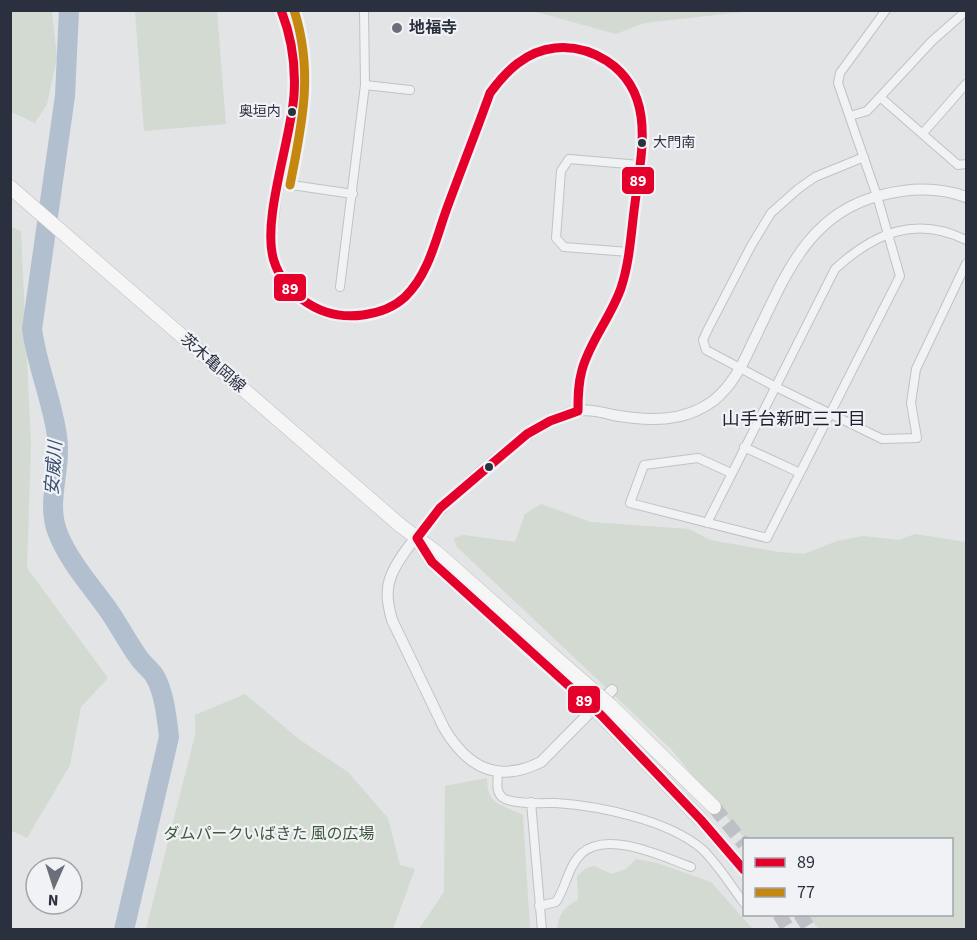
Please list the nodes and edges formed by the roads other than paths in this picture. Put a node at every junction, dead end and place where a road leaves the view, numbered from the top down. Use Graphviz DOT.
graph roads {
  1 [pos="281,10"];
  2 [pos="364,10"];
  3 [pos="886,10"];
  4 [pos="966,11"];
  5 [pos="966,84"];
  6 [pos="365,85"];
  7 [pos="410,90"];
  8 [pos="880,97"];
  9 [pos="850,116"];
  10 [pos="922,133"];
  11 [pos="864,157"];
  12 [pos="966,164"];
  13 [pos="640,165"];
  14 [pos="278,183"];
  15 [pos="10,187"];
  16 [pos="353,194"];
  17 [pos="877,196"];
  18 [pos="966,197"];
  19 [pos="889,233"];
  20 [pos="966,240"];
  21 [pos="629,252"];
  22 [pos="966,264"];
  23 [pos="340,286"];
  24 [pos="740,368"];
  25 [pos="774,386"];
  26 [pos="578,411"];
  27 [pos="830,414"];
  28 [pos="744,447"];
  29 [pos="731,473"];
  30 [pos="800,473"];
  31 [pos="707,523"];
  32 [pos="417,538"];
  33 [pos="612,690"];
  34 [pos="606,711"];
  35 [pos="498,771"];
  36 [pos="531,802"];
  37 [pos="714,807"];
  38 [pos="701,820"];
  39 [pos="691,867"];
  40 [pos="743,902"];
  41 [pos="539,906"];
  42 [pos="542,930"];
  1 -- 14 [label="street"];
  2 -- 6 [label="street"];
  3 -- 9 [label="street"];
  4 -- 8 [label="street"];
  5 -- 10 [label="street"];
  6 -- 7 [label="street"];
  6 -- 16 [label="street"];
  8 -- 9 [label="street"];
  8 -- 10 [label="street"];
  9 -- 11 [label="street"];
  10 -- 12 [label="street"];
  11 -- 17 [label="street"];
  11 -- 24 [label="street"];
  13 -- 14 [label="street"];
  13 -- 21 [label="street"];
  13 -- 21 [label="street"];
  14 -- 16 [label="street"];
  15 -- 32 [label="main road, 茨木亀岡線"];
  16 -- 23 [label="street"];
  17 -- 18 [label="street"];
  17 -- 19 [label="street"];
  17 -- 24 [label="street"];
  19 -- 20 [label="street"];
  19 -- 25 [label="street"];
  19 -- 27 [label="street"];
  21 -- 26 [label="street"];
  22 -- 27 [label="street"];
  24 -- 25 [label="street"];
  24 -- 26 [label="street"];
  25 -- 27 [label="street"];
  25 -- 28 [label="street"];
  26 -- 32 [label="street"];
  27 -- 30 [label="street"];
  28 -- 29 [label="street"];
  28 -- 30 [label="street"];
  29 -- 31 [label="street"];
  29 -- 31 [label="street"];
  30 -- 31 [label="street"];
  32 -- 34 [label="main road, 茨木亀岡線, bridge"];
  32 -- 35 [label="street"];
  33 -- 35 [label="street"];
  34 -- 37 [label="main road, 茨木亀岡線"];
  34 -- 38 [label="main road, 茨木亀岡線"];
  35 -- 36 [label="street"];
  36 -- 40 [label="street"];
  36 -- 41 [label="street"];
  39 -- 41 [label="street"];
  41 -- 42 [label="street"];
}
